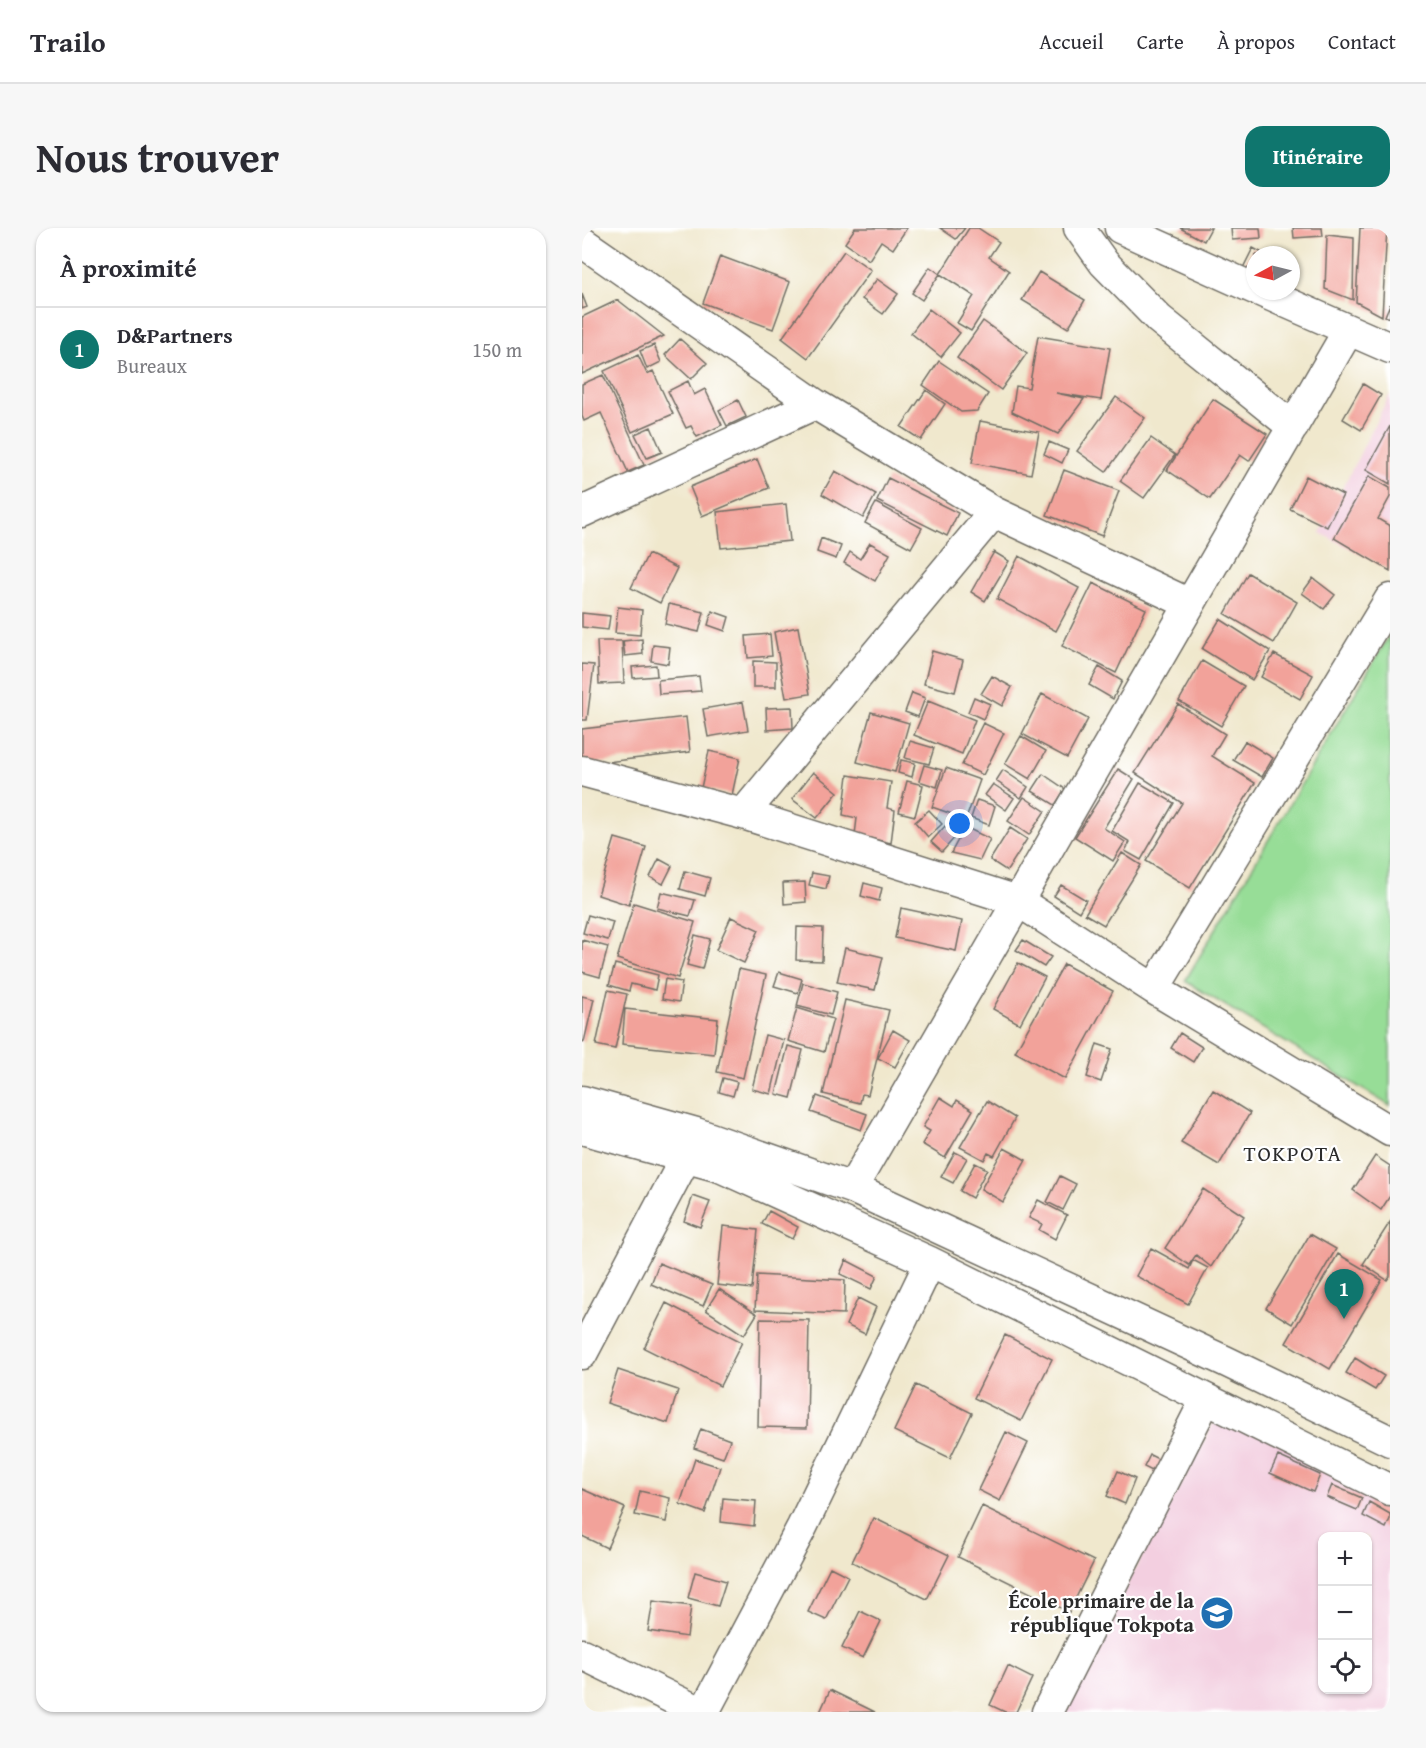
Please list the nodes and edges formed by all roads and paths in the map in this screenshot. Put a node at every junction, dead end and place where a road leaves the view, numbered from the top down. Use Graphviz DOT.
graph roads {
  1 [pos="1079,228"];
  2 [pos="1120,228"];
  3 [pos="582,242"];
  4 [pos="1246,285"];
  5 [pos="1280,300"];
  6 [pos="1348,331"];
  7 [pos="1390,348"];
  8 [pos="816,404"];
  9 [pos="1293,426"];
  10 [pos="994,512"];
  11 [pos="582,513"];
  12 [pos="1390,598"];
  13 [pos="1190,604"];
  14 [pos="582,771"];
  15 [pos="743,814"];
  16 [pos="1018,901"];
  17 [pos="1154,989"];
  18 [pos="582,1101"];
  19 [pos="582,1129"];
  20 [pos="1390,1131"];
  21 [pos="686,1157"];
  22 [pos="852,1188"];
  23 [pos="930,1262"];
  24 [pos="582,1354"];
  25 [pos="1206,1399"];
  26 [pos="1390,1441"];
  27 [pos="1390,1490"];
  28 [pos="582,1654"];
  29 [pos="702,1712"];
  30 [pos="1047,1712"];
  1 -- 9 [label="street"];
  2 -- 4 [label="street"];
  3 -- 8 [label="street"];
  5 -- 6 [label="street"];
  6 -- 7 [label="street"];
  6 -- 9 [label="street"];
  8 -- 10 [label="street"];
  8 -- 11 [label="street"];
  9 -- 13 [label="street"];
  10 -- 13 [label="street"];
  10 -- 15 [label="street"];
  12 -- 17 [label="street"];
  13 -- 16 [label="street"];
  14 -- 15 [label="street"];
  15 -- 16 [label="street"];
  16 -- 17 [label="street"];
  16 -- 22 [label="street"];
  17 -- 20 [label="street"];
  18 -- 22 [label="street"];
  19 -- 21 [label="street"];
  21 -- 23 [label="street"];
  21 -- 24 [label="street"];
  22 -- 26 [label="street"];
  23 -- 25 [label="street"];
  23 -- 29 [label="street"];
  25 -- 27 [label="street"];
  25 -- 30 [label="street"];
  28 -- 29 [label="street"];
}
